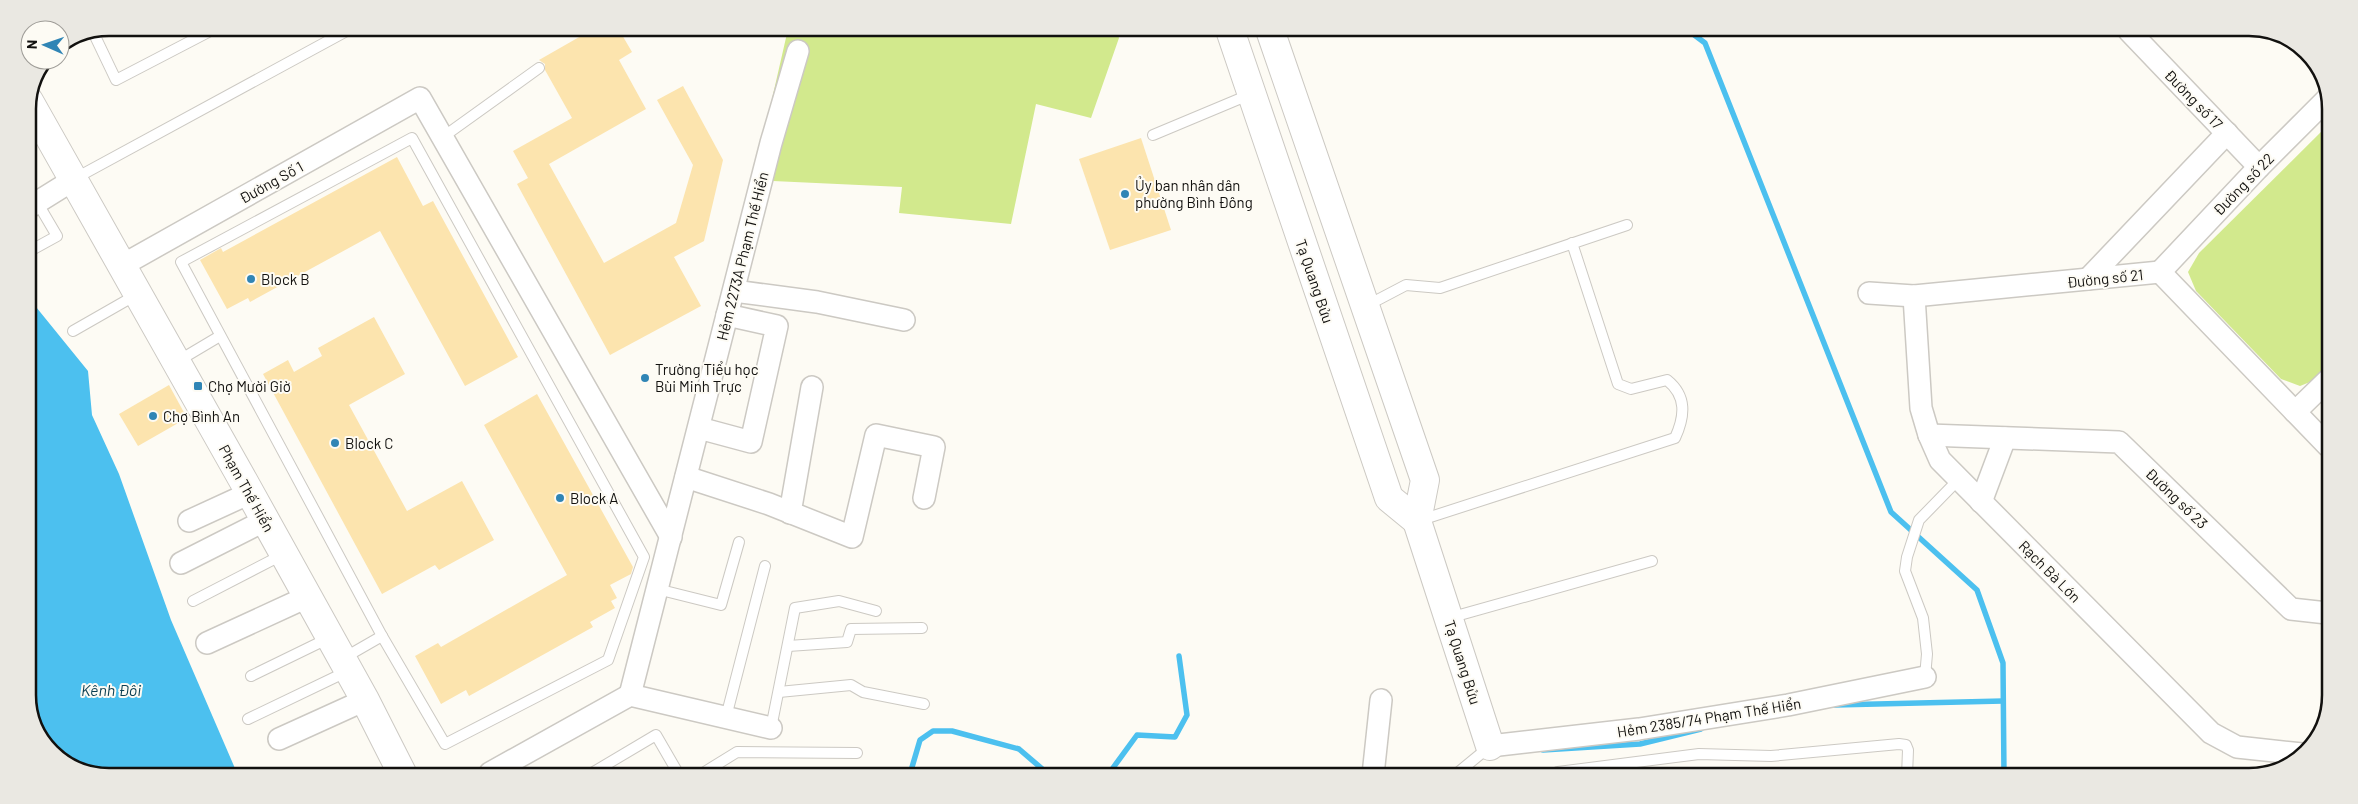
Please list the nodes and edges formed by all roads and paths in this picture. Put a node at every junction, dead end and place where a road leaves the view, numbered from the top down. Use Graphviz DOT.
graph roads {
  1 [pos="201,36"];
  2 [pos="337,36"];
  3 [pos="1232,36"];
  4 [pos="1272,36"];
  5 [pos="2133,36"];
  6 [pos="96,38"];
  7 [pos="798,51"];
  8 [pos="539,68"];
  9 [pos="1288,80"];
  10 [pos="1252,93"];
  11 [pos="2322,104"];
  12 [pos="36,121"];
  13 [pos="2227,133"];
  14 [pos="1153,135"];
  15 [pos="443,137"];
  16 [pos="2259,167"];
  17 [pos="73,180"];
  18 [pos="36,203"];
  19 [pos="36,210"];
  20 [pos="1627,225"];
  21 [pos="1572,243"];
  22 [pos="36,248"];
  23 [pos="121,266"];
  24 [pos="2160,272"];
  25 [pos="2088,279"];
  26 [pos="734,291"];
  27 [pos="1869,293"];
  28 [pos="137,295"];
  29 [pos="1914,296"];
  30 [pos="1366,306"];
  31 [pos="727,315"];
  32 [pos="904,320"];
  33 [pos="73,331"];
  34 [pos="220,336"];
  35 [pos="176,362"];
  36 [pos="2322,386"];
  37 [pos="812,387"];
  38 [pos="2295,412"];
  39 [pos="699,428"];
  40 [pos="1929,435"];
  41 [pos="2005,438"];
  42 [pos="2322,440"];
  43 [pos="686,477"];
  44 [pos="1959,479"];
  45 [pos="250,493"];
  46 [pos="924,498"];
  47 [pos="1981,502"];
  48 [pos="790,513"];
  49 [pos="189,521"];
  50 [pos="264,521"];
  51 [pos="1418,521"];
  52 [pos="671,537"];
  53 [pos="739,542"];
  54 [pos="283,555"];
  55 [pos="1652,561"];
  56 [pos="180,563"];
  57 [pos="765,566"];
  58 [pos="657,589"];
  59 [pos="307,596"];
  60 [pos="193,601"];
  61 [pos="876,612"];
  62 [pos="2322,612"];
  63 [pos="1448,618"];
  64 [pos="922,628"];
  65 [pos="382,636"];
  66 [pos="208,643"];
  67 [pos="788,646"];
  68 [pos="340,655"];
  69 [pos="251,676"];
  70 [pos="1925,677"];
  71 [pos="779,692"];
  72 [pos="630,695"];
  73 [pos="365,700"];
  74 [pos="1381,700"];
  75 [pos="924,704"];
  76 [pos="726,717"];
  77 [pos="248,719"];
  78 [pos="772,728"];
  79 [pos="279,739"];
  80 [pos="1490,746"];
  81 [pos="857,753"];
  82 [pos="2293,753"];
  83 [pos="399,768"];
  84 [pos="499,768"];
  85 [pos="600,768"];
  86 [pos="675,768"];
  87 [pos="712,768"];
  88 [pos="1373,768"];
  89 [pos="1463,768"];
  90 [pos="1589,768"];
  91 [pos="1907,768"];
  1 -- 6 [label="lane"];
  2 -- 17 [label="lane"];
  3 -- 10 [label="street, Tạ Quang Bửu"];
  4 -- 9 [label="street, Tạ Quang Bửu"];
  5 -- 13 [label="street, Đường số 17"];
  7 -- 26 [label="street, Hẻm 2273A Phạm Thế Hiển"];
  8 -- 15 [label="lane"];
  9 -- 10 [label="street"];
  9 -- 30 [label="street, Tạ Quang Bửu"];
  10 -- 14 [label="lane"];
  10 -- 51 [label="street, Tạ Quang Bửu"];
  11 -- 16 [label="street, Đường số 22"];
  12 -- 17 [label="street, Phạm Thế Hiển"];
  13 -- 16 [label="street, Đường số 17"];
  13 -- 25 [label="street"];
  15 -- 23 [label="street, Đường Số 1"];
  15 -- 52 [label="street"];
  16 -- 24 [label="street, Đường số 22"];
  17 -- 18 [label="street"];
  17 -- 23 [label="street, Phạm Thế Hiển"];
  19 -- 22 [label="lane"];
  20 -- 21 [label="lane"];
  21 -- 30 [label="lane"];
  21 -- 51 [label="lane"];
  23 -- 28 [label="street, Phạm Thế Hiển"];
  24 -- 25 [label="street, Đường số 21"];
  24 -- 38 [label="street, Đường số 21"];
  25 -- 29 [label="street, Đường số 21"];
  26 -- 31 [label="street, Hẻm 2273A Phạm Thế Hiển"];
  26 -- 32 [label="street"];
  27 -- 29 [label="street, Đường số 21"];
  28 -- 33 [label="lane"];
  28 -- 35 [label="street, Phạm Thế Hiển"];
  29 -- 40 [label="street, Rạch Bà Lớn"];
  30 -- 51 [label="street, Tạ Quang Bửu"];
  31 -- 39 [label="street, Hẻm 2273A Phạm Thế Hiển"];
  31 -- 39 [label="street"];
  34 -- 35 [label="lane"];
  34 -- 65 [label="lane"];
  34 -- 65 [label="lane"];
  35 -- 45 [label="street, Phạm Thế Hiển"];
  36 -- 38 [label="street"];
  37 -- 48 [label="street"];
  38 -- 42 [label="street, Đường số 21"];
  39 -- 43 [label="street, Hẻm 2273A Phạm Thế Hiển"];
  40 -- 41 [label="street, Đường số 23"];
  40 -- 44 [label="street, Rạch Bà Lớn"];
  41 -- 47 [label="street"];
  41 -- 62 [label="street, Đường số 23"];
  43 -- 48 [label="street"];
  43 -- 52 [label="street, Hẻm 2273A Phạm Thế Hiển"];
  44 -- 47 [label="street, Rạch Bà Lớn"];
  44 -- 70 [label="lane"];
  45 -- 49 [label="street"];
  45 -- 50 [label="street, Phạm Thế Hiển"];
  46 -- 48 [label="street"];
  47 -- 82 [label="street, Rạch Bà Lớn"];
  50 -- 54 [label="street, Phạm Thế Hiển"];
  50 -- 56 [label="street"];
  51 -- 63 [label="street, Tạ Quang Bửu"];
  52 -- 58 [label="street, Hẻm 2273A Phạm Thế Hiển"];
  53 -- 58 [label="lane"];
  54 -- 59 [label="street, Phạm Thế Hiển"];
  54 -- 60 [label="lane"];
  55 -- 63 [label="lane"];
  57 -- 76 [label="lane"];
  58 -- 72 [label="street, Hẻm 2273A Phạm Thế Hiển"];
  59 -- 66 [label="street"];
  59 -- 68 [label="street, Phạm Thế Hiển"];
  61 -- 67 [label="lane"];
  63 -- 80 [label="street, Tạ Quang Bửu"];
  64 -- 67 [label="lane"];
  65 -- 68 [label="lane"];
  67 -- 71 [label="lane"];
  68 -- 69 [label="lane"];
  68 -- 73 [label="street, Phạm Thế Hiển"];
  68 -- 77 [label="lane"];
  70 -- 80 [label="street, Hẻm 2385/74 Phạm Thế Hiển"];
  71 -- 75 [label="lane"];
  71 -- 78 [label="lane"];
  72 -- 76 [label="street"];
  72 -- 84 [label="street"];
  73 -- 79 [label="street"];
  73 -- 83 [label="street, Phạm Thế Hiển"];
  74 -- 88 [label="street"];
  76 -- 78 [label="street"];
  80 -- 89 [label="lane"];
  81 -- 87 [label="lane"];
  85 -- 86 [label="lane"];
  90 -- 91 [label="lane"];
}
